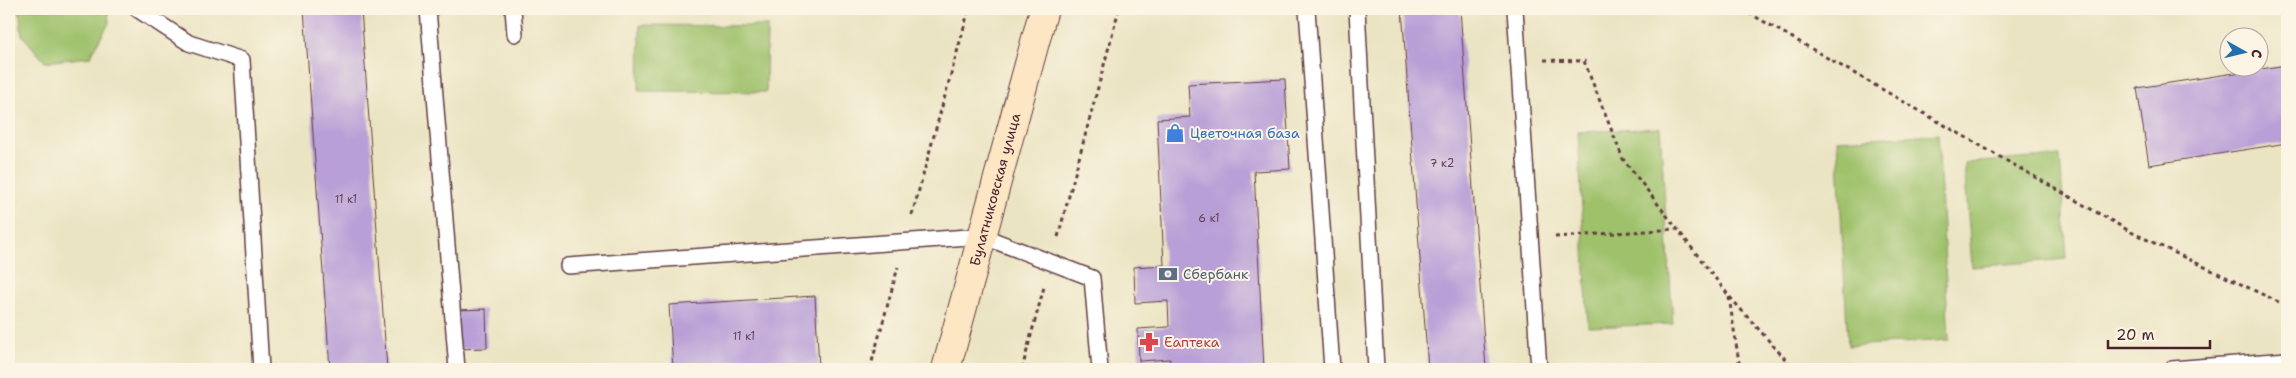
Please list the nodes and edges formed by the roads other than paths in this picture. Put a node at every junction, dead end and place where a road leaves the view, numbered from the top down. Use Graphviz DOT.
graph roads {
  1 [pos="137,9"];
  2 [pos="428,9"];
  3 [pos="513,9"];
  4 [pos="1044,9"];
  5 [pos="1306,9"];
  6 [pos="1357,9"];
  7 [pos="1515,9"];
  8 [pos="515,34"];
  9 [pos="982,236"];
  10 [pos="568,266"];
  11 [pos="2287,360"];
  12 [pos="261,369"];
  13 [pos="457,369"];
  14 [pos="946,369"];
  15 [pos="1100,369"];
  16 [pos="1332,369"];
  17 [pos="1376,369"];
  18 [pos="1539,369"];
  19 [pos="2172,369"];
  1 -- 12 [label="lane"];
  2 -- 13 [label="lane"];
  3 -- 8 [label="lane"];
  4 -- 9 [label="street, Булатниковская улица"];
  5 -- 16 [label="lane"];
  6 -- 17 [label="lane"];
  7 -- 18 [label="lane"];
  9 -- 10 [label="lane"];
  9 -- 14 [label="street, Булатниковская улица"];
  9 -- 15 [label="lane"];
  11 -- 19 [label="lane"];
}
